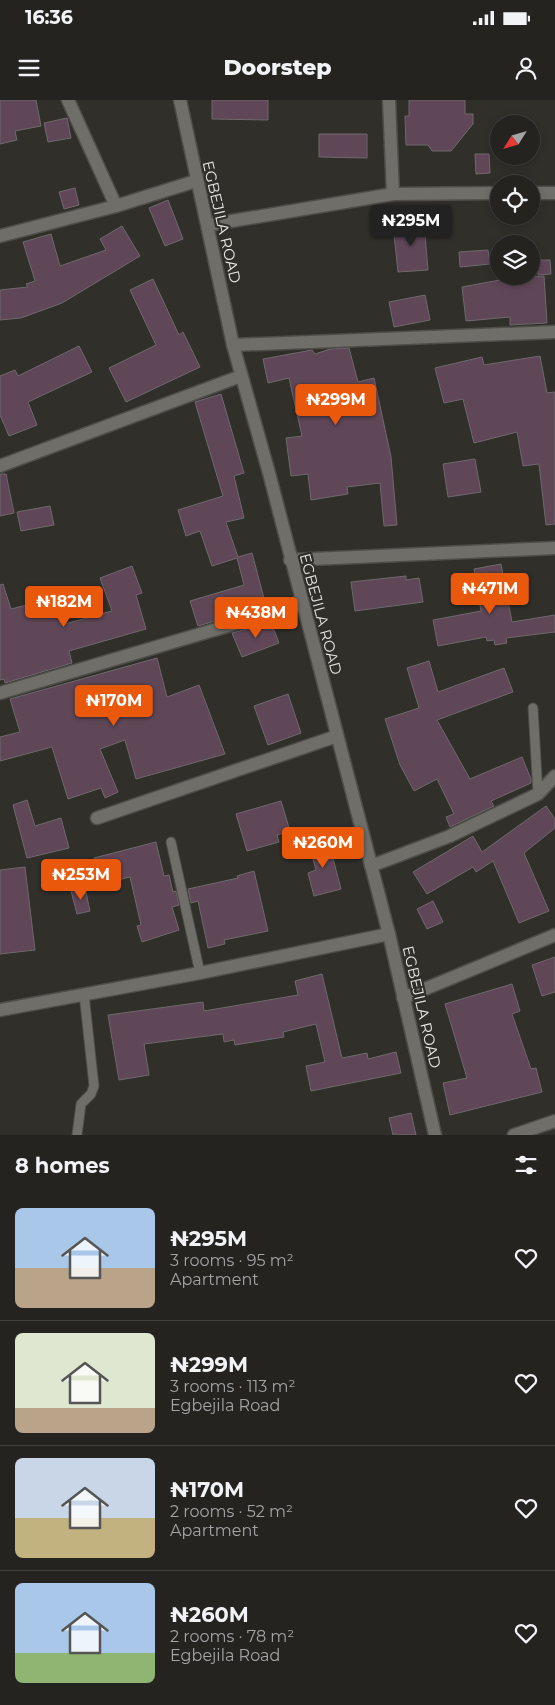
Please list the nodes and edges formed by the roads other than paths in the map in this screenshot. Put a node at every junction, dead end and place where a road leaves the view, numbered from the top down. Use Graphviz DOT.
graph roads {
  1 [pos="68,100"];
  2 [pos="180,100"];
  3 [pos="389,100"];
  4 [pos="196,181"];
  5 [pos="490,193"];
  6 [pos="540,193"];
  7 [pos="555,193"];
  8 [pos="393,194"];
  9 [pos="116,206"];
  10 [pos="208,225"];
  11 [pos="0,236"];
  12 [pos="555,332"];
  13 [pos="233,345"];
  14 [pos="241,376"];
  15 [pos="0,466"];
  16 [pos="555,548"];
  17 [pos="290,560"];
  18 [pos="302,604"];
  19 [pos="0,693"];
  20 [pos="533,708"];
  21 [pos="336,736"];
  22 [pos="555,776"];
  23 [pos="538,794"];
  24 [pos="97,818"];
  25 [pos="172,842"];
  26 [pos="371,866"];
  27 [pos="389,934"];
  28 [pos="555,935"];
  29 [pos="200,973"];
  30 [pos="84,994"];
  31 [pos="402,998"];
  32 [pos="0,1010"];
  33 [pos="555,1121"];
  34 [pos="77,1135"];
  35 [pos="435,1135"];
  36 [pos="514,1135"];
  1 -- 9 [label="street"];
  2 -- 4 [label="street, EGBEJILA ROAD"];
  3 -- 8 [label="street"];
  4 -- 9 [label="street"];
  4 -- 10 [label="street, EGBEJILA ROAD"];
  5 -- 8 [label="street"];
  6 -- 7 [label="street"];
  8 -- 10 [label="street"];
  9 -- 11 [label="street"];
  10 -- 13 [label="street, EGBEJILA ROAD"];
  12 -- 13 [label="street"];
  13 -- 14 [label="street, EGBEJILA ROAD"];
  14 -- 15 [label="street"];
  14 -- 17 [label="street, EGBEJILA ROAD"];
  16 -- 17 [label="street"];
  17 -- 18 [label="street, EGBEJILA ROAD"];
  18 -- 19 [label="street"];
  18 -- 21 [label="street, EGBEJILA ROAD"];
  20 -- 23 [label="lane"];
  21 -- 24 [label="street"];
  21 -- 26 [label="street, EGBEJILA ROAD"];
  22 -- 23 [label="street"];
  23 -- 26 [label="street"];
  25 -- 29 [label="lane"];
  26 -- 27 [label="street, EGBEJILA ROAD"];
  27 -- 29 [label="street"];
  27 -- 31 [label="street, EGBEJILA ROAD"];
  28 -- 31 [label="street"];
  29 -- 30 [label="street"];
  30 -- 32 [label="street"];
  30 -- 34 [label="lane"];
  31 -- 35 [label="street, EGBEJILA ROAD"];
  33 -- 36 [label="street"];
}
